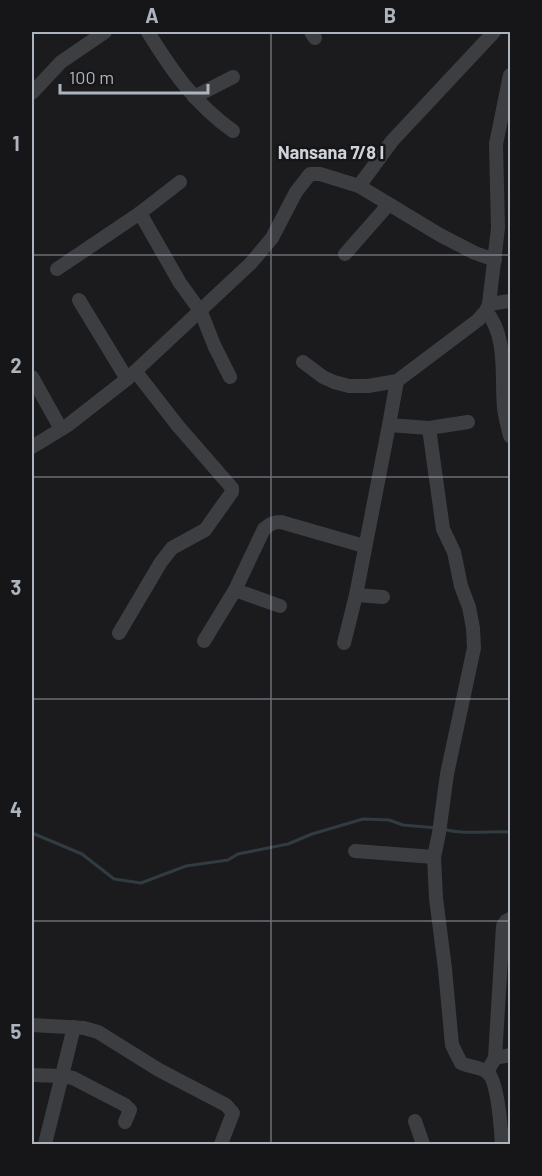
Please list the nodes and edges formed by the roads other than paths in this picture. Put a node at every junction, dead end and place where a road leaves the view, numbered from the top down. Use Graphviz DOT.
graph roads {
  1 [pos="105,32"];
  2 [pos="148,32"];
  3 [pos="494,32"];
  4 [pos="510,75"];
  5 [pos="233,77"];
  6 [pos="32,93"];
  7 [pos="194,97"];
  8 [pos="233,131"];
  9 [pos="503,171"];
  10 [pos="180,182"];
  11 [pos="359,186"];
  12 [pos="389,204"];
  13 [pos="140,213"];
  14 [pos="504,228"];
  15 [pos="345,254"];
  16 [pos="495,260"];
  17 [pos="57,269"];
  18 [pos="79,300"];
  19 [pos="510,301"];
  20 [pos="488,308"];
  21 [pos="201,312"];
  22 [pos="303,362"];
  23 [pos="132,376"];
  24 [pos="32,377"];
  25 [pos="230,377"];
  26 [pos="397,381"];
  27 [pos="468,422"];
  28 [pos="389,425"];
  29 [pos="429,428"];
  30 [pos="60,429"];
  31 [pos="510,436"];
  32 [pos="32,447"];
  33 [pos="364,546"];
  34 [pos="235,590"];
  35 [pos="356,595"];
  36 [pos="384,597"];
  37 [pos="280,606"];
  38 [pos="119,633"];
  39 [pos="204,641"];
  40 [pos="344,643"];
  41 [pos="355,851"];
  42 [pos="434,857"];
  43 [pos="510,920"];
  44 [pos="32,1024"];
  45 [pos="74,1027"];
  46 [pos="510,1055"];
  47 [pos="495,1058"];
  48 [pos="487,1072"];
  49 [pos="32,1075"];
  50 [pos="62,1076"];
  51 [pos="415,1121"];
  52 [pos="125,1122"];
  53 [pos="505,1142"];
  54 [pos="49,1143"];
  55 [pos="221,1144"];
  56 [pos="423,1144"];
  1 -- 6 [label="street"];
  2 -- 7 [label="street"];
  3 -- 11 [label="street"];
  4 -- 9 [label="street"];
  5 -- 7 [label="street"];
  7 -- 8 [label="street"];
  9 -- 14 [label="street"];
  10 -- 13 [label="street"];
  11 -- 12 [label="street"];
  11 -- 21 [label="street"];
  12 -- 15 [label="street"];
  12 -- 16 [label="street"];
  13 -- 17 [label="street"];
  13 -- 21 [label="street"];
  14 -- 16 [label="street"];
  16 -- 20 [label="street"];
  18 -- 23 [label="street"];
  19 -- 20 [label="street"];
  20 -- 26 [label="street"];
  20 -- 31 [label="street"];
  21 -- 23 [label="street"];
  21 -- 25 [label="street"];
  22 -- 26 [label="street"];
  23 -- 30 [label="street"];
  23 -- 38 [label="street"];
  24 -- 30 [label="street"];
  26 -- 28 [label="street"];
  27 -- 29 [label="street"];
  28 -- 29 [label="street"];
  28 -- 33 [label="street"];
  29 -- 42 [label="street"];
  30 -- 32 [label="street"];
  33 -- 34 [label="street"];
  33 -- 35 [label="street"];
  34 -- 37 [label="street"];
  34 -- 39 [label="street"];
  35 -- 36 [label="street"];
  35 -- 40 [label="street"];
  41 -- 42 [label="street"];
  42 -- 48 [label="street"];
  43 -- 47 [label="street"];
  44 -- 45 [label="street"];
  45 -- 50 [label="street"];
  45 -- 55 [label="street"];
  46 -- 47 [label="street"];
  47 -- 48 [label="street"];
  48 -- 53 [label="street"];
  49 -- 50 [label="street"];
  50 -- 52 [label="street"];
  50 -- 54 [label="street"];
  51 -- 56 [label="street"];
}
